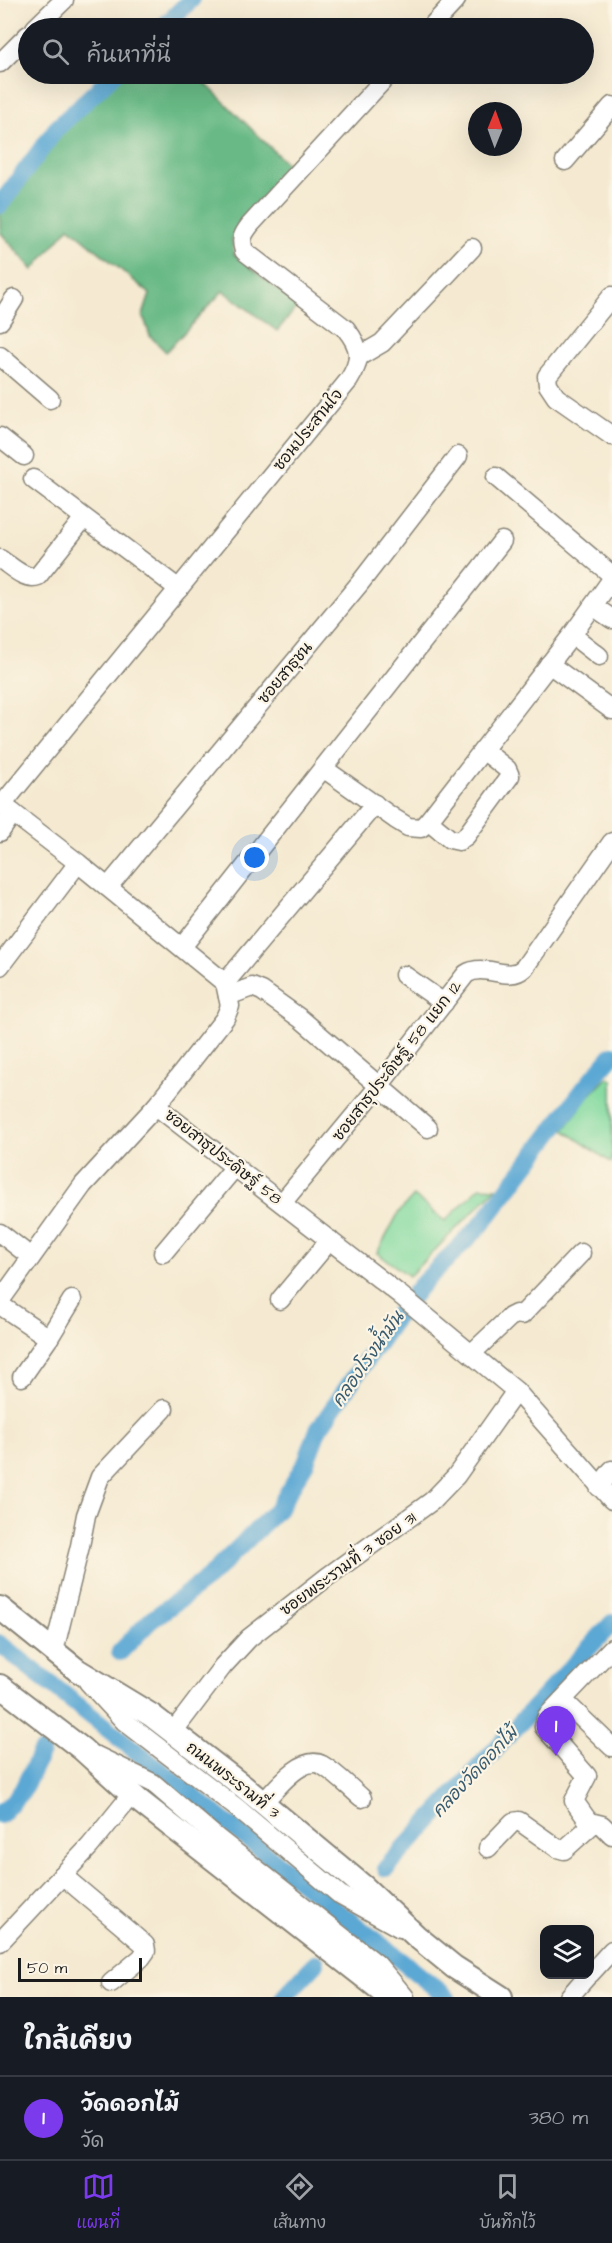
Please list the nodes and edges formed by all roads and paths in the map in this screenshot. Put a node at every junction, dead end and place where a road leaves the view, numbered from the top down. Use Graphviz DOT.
graph roads {
  1 [pos="64,0"];
  2 [pos="456,0"];
  3 [pos="45,18"];
  4 [pos="439,18"];
  5 [pos="18,45"];
  6 [pos="0,63"];
  7 [pos="380,84"];
  8 [pos="612,106"];
  9 [pos="565,161"];
  10 [pos="472,248"];
  11 [pos="612,296"];
  12 [pos="14,299"];
  13 [pos="0,321"];
  14 [pos="0,356"];
  15 [pos="358,357"];
  16 [pos="50,399"];
  17 [pos="612,436"];
  18 [pos="0,437"];
  19 [pos="24,456"];
  20 [pos="458,456"];
  21 [pos="496,477"];
  22 [pos="33,479"];
  23 [pos="84,518"];
  24 [pos="502,541"];
  25 [pos="0,559"];
  26 [pos="611,581"];
  27 [pos="179,589"];
  28 [pos="593,606"];
  29 [pos="612,619"];
  30 [pos="572,635"];
  31 [pos="599,656"];
  32 [pos="549,664"];
  33 [pos="612,710"];
  34 [pos="483,750"];
  35 [pos="323,768"];
  36 [pos="375,804"];
  37 [pos="5,807"];
  38 [pos="428,821"];
  39 [pos="0,832"];
  40 [pos="612,842"];
  41 [pos="78,863"];
  42 [pos="108,887"];
  43 [pos="182,947"];
  44 [pos="0,966"];
  45 [pos="404,975"];
  46 [pos="226,990"];
  47 [pos="444,1003"];
  48 [pos="379,1086"];
  49 [pos="156,1106"];
  50 [pos="428,1128"];
  51 [pos="235,1167"];
  52 [pos="282,1203"];
  53 [pos="0,1233"];
  54 [pos="330,1240"];
  55 [pos="163,1253"];
  56 [pos="581,1254"];
  57 [pos="32,1257"];
  58 [pos="280,1299"];
  59 [pos="72,1300"];
  60 [pos="0,1303"];
  61 [pos="49,1338"];
  62 [pos="472,1353"];
  63 [pos="22,1377"];
  64 [pos="516,1391"];
  65 [pos="164,1409"];
  66 [pos="612,1470"];
  67 [pos="606,1494"];
  68 [pos="0,1608"];
  69 [pos="612,1648"];
  70 [pos="54,1651"];
  71 [pos="77,1670"];
  72 [pos="0,1686"];
  73 [pos="562,1700"];
  74 [pos="173,1732"];
  75 [pos="608,1735"];
  76 [pos="82,1749"];
  77 [pos="132,1794"];
  78 [pos="362,1798"];
  79 [pos="263,1803"];
  80 [pos="591,1825"];
  81 [pos="612,1835"];
  82 [pos="488,1848"];
  83 [pos="62,1875"];
  84 [pos="416,1936"];
  85 [pos="0,1942"];
  86 [pos="612,1950"];
  87 [pos="454,1967"];
  88 [pos="594,1969"];
  89 [pos="585,1979"];
  90 [pos="111,1983"];
  91 [pos="390,1997"];
  92 [pos="405,1997"];
  93 [pos="483,1997"];
  94 [pos="501,1997"];
  95 [pos="569,1997"];
  1 -- 3 [label="street"];
  2 -- 4 [label="street"];
  5 -- 6 [label="street"];
  7 -- 15 [label="street"];
  8 -- 9 [label="street"];
  10 -- 15 [label="street"];
  11 -- 17 [label="street"];
  12 -- 13 [label="street"];
  14 -- 16 [label="street"];
  15 -- 27 [label="street, ซอนประสานใจ"];
  18 -- 19 [label="street"];
  20 -- 42 [label="street, ซอยสาธุชน"];
  21 -- 26 [label="street"];
  22 -- 23 [label="street"];
  23 -- 25 [label="street"];
  23 -- 27 [label="street"];
  24 -- 35 [label="street"];
  26 -- 28 [label="street"];
  27 -- 37 [label="street, ซอนประสานใจ"];
  28 -- 29 [label="street"];
  28 -- 30 [label="street"];
  30 -- 31 [label="street"];
  30 -- 32 [label="street"];
  32 -- 33 [label="street"];
  32 -- 34 [label="street"];
  34 -- 38 [label="street"];
  34 -- 38 [label="street"];
  35 -- 36 [label="street"];
  35 -- 43 [label="street"];
  36 -- 38 [label="street"];
  36 -- 46 [label="street"];
  37 -- 39 [label="street, ซอนประสานใจ"];
  37 -- 41 [label="street"];
  40 -- 47 [label="street, ซอยสาธุประดิษฐ์ 58 แยก 12"];
  41 -- 42 [label="street"];
  41 -- 44 [label="street"];
  42 -- 43 [label="street"];
  43 -- 46 [label="street"];
  45 -- 47 [label="street"];
  46 -- 48 [label="street"];
  46 -- 49 [label="street, ซอยสาธุประดิษฐ์ 58"];
  47 -- 48 [label="street, ซอยสาธุประดิษฐ์ 58 แยก 12"];
  48 -- 50 [label="street"];
  48 -- 52 [label="street, ซอยสาธุประดิษฐ์ 58 แยก 12"];
  49 -- 51 [label="street, ซอยสาธุประดิษฐ์ 58"];
  49 -- 57 [label="street"];
  51 -- 52 [label="street, ซอยสาธุประดิษฐ์ 58"];
  51 -- 55 [label="street"];
  52 -- 54 [label="street, ซอยสาธุประดิษฐ์ 58"];
  53 -- 57 [label="street"];
  54 -- 58 [label="street"];
  54 -- 62 [label="street, ซอยสาธุประดิษฐ์ 58"];
  56 -- 62 [label="street"];
  57 -- 60 [label="street"];
  59 -- 61 [label="street"];
  60 -- 61 [label="street"];
  61 -- 63 [label="street"];
  62 -- 64 [label="street, ซอยสาธุประดิษฐ์ 58"];
  64 -- 67 [label="street, ซอยสาธุประดิษฐ์ 58"];
  64 -- 74 [label="street, ซอยพระรามที่ 3 ซอย 31"];
  65 -- 70 [label="street"];
  66 -- 67 [label="street"];
  68 -- 70 [label="main road, ถนนพระรามที่ 3"];
  69 -- 73 [label="street"];
  70 -- 71 [label="main road, ถนนพระรามที่ 3"];
  71 -- 74 [label="main road, ถนนพระรามที่ 3"];
  71 -- 84 [label="street"];
  72 -- 76 [label="main road"];
  73 -- 75 [label="street"];
  73 -- 80 [label="street"];
  74 -- 79 [label="main road, ถนนพระรามที่ 3"];
  76 -- 77 [label="main road"];
  76 -- 92 [label="street"];
  77 -- 83 [label="street"];
  77 -- 91 [label="main road"];
  78 -- 79 [label="street"];
  79 -- 84 [label="main road, ถนนพระรามที่ 3"];
  80 -- 81 [label="street"];
  80 -- 82 [label="street"];
  83 -- 85 [label="street"];
  83 -- 90 [label="street"];
  84 -- 87 [label="main road, ถนนพระรามที่ 3"];
  86 -- 88 [label="street"];
  87 -- 93 [label="main road, ถนนพระรามที่ 3"];
  87 -- 94 [label="main road, ถนนพระรามที่ 3"];
  89 -- 95 [label="street"];
}
